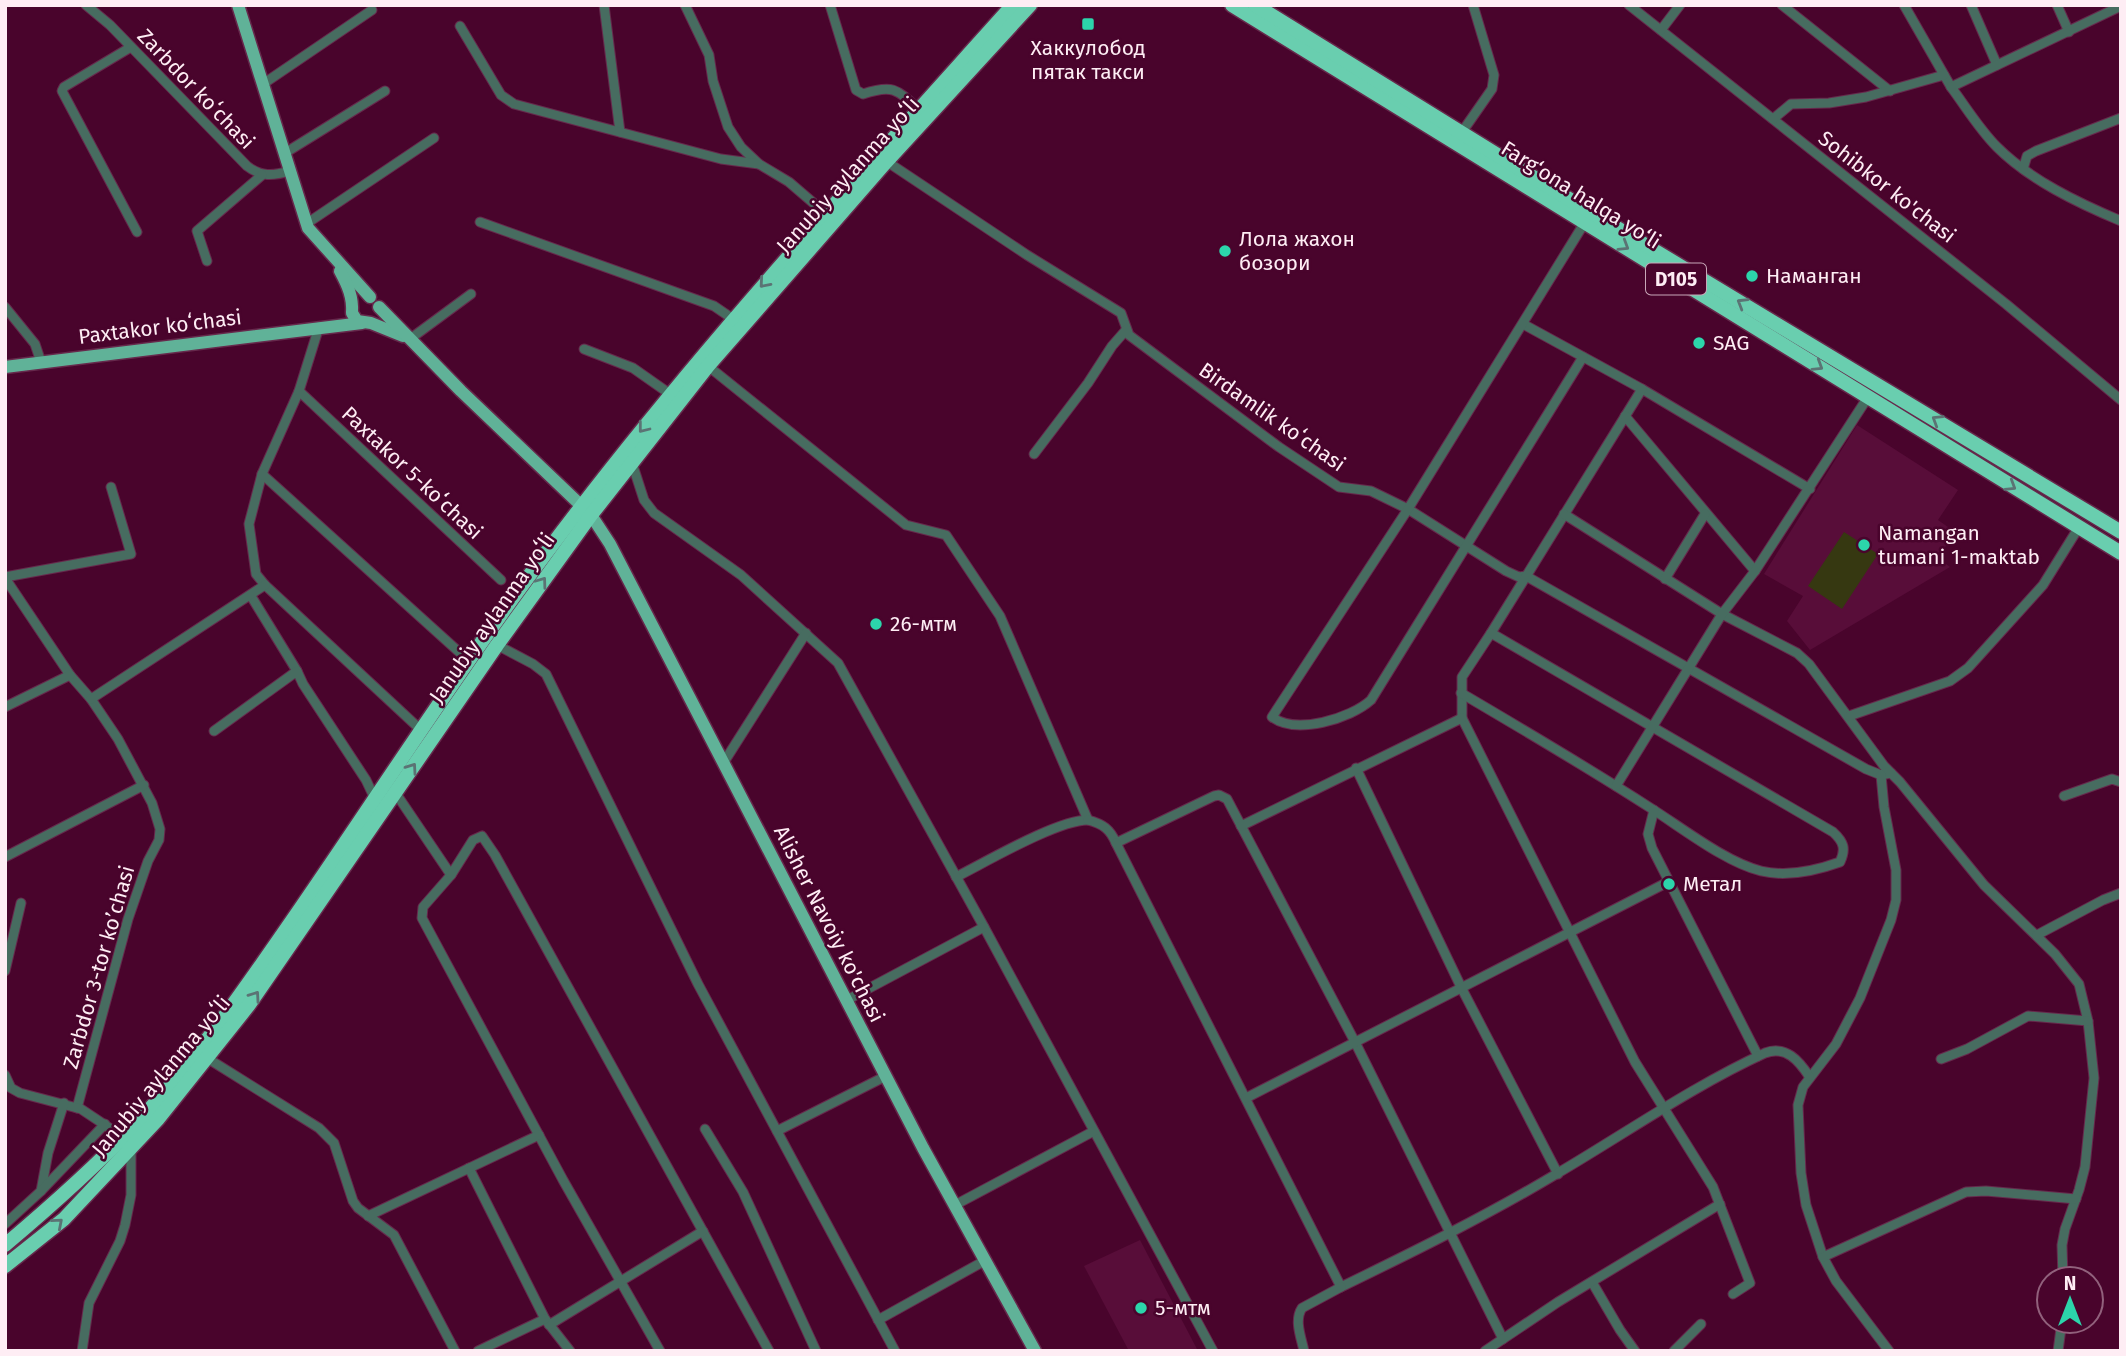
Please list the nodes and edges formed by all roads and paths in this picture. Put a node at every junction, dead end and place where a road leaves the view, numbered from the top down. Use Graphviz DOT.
graph roads {
  1 [pos="238,5"];
  2 [pos="604,5"];
  3 [pos="685,5"];
  4 [pos="830,5"];
  5 [pos="1013,5"];
  6 [pos="1030,5"];
  7 [pos="1232,5"];
  8 [pos="1255,5"];
  9 [pos="1474,5"];
  10 [pos="1629,5"];
  11 [pos="1680,5"];
  12 [pos="1782,5"];
  13 [pos="1904,5"];
  14 [pos="1971,5"];
  15 [pos="2057,5"];
  16 [pos="91,6"];
  17 [pos="2121,6"];
  18 [pos="372,10"];
  19 [pos="460,26"];
  20 [pos="1661,30"];
  21 [pos="2068,32"];
  22 [pos="131,47"];
  23 [pos="1997,65"];
  24 [pos="1944,75"];
  25 [pos="263,84"];
  26 [pos="1951,86"];
  27 [pos="385,90"];
  28 [pos="1890,90"];
  29 [pos="919,110"];
  30 [pos="2121,118"];
  31 [pos="1773,119"];
  32 [pos="620,132"];
  33 [pos="1462,132"];
  34 [pos="434,138"];
  35 [pos="285,153"];
  36 [pos="882,159"];
  37 [pos="759,163"];
  38 [pos="2023,169"];
  39 [pos="289,171"];
  40 [pos="262,174"];
  41 [pos="825,213"];
  42 [pos="480,222"];
  43 [pos="1585,222"];
  44 [pos="2121,222"];
  45 [pos="306,224"];
  46 [pos="137,232"];
  47 [pos="331,255"];
  48 [pos="208,261"];
  49 [pos="471,294"];
  50 [pos="374,302"];
  51 [pos="5,307"];
  52 [pos="360,316"];
  53 [pos="733,319"];
  54 [pos="1523,324"];
  55 [pos="319,327"];
  56 [pos="1126,330"];
  57 [pos="410,339"];
  58 [pos="584,349"];
  59 [pos="1583,357"];
  60 [pos="41,362"];
  61 [pos="708,366"];
  62 [pos="5,367"];
  63 [pos="1642,389"];
  64 [pos="299,391"];
  65 [pos="670,394"];
  66 [pos="1868,397"];
  67 [pos="2121,400"];
  68 [pos="1625,415"];
  69 [pos="1034,454"];
  70 [pos="632,463"];
  71 [pos="262,474"];
  72 [pos="111,487"];
  73 [pos="1810,489"];
  74 [pos="1409,509"];
  75 [pos="586,511"];
  76 [pos="1564,514"];
  77 [pos="1705,514"];
  78 [pos="2079,527"];
  79 [pos="2121,532"];
  80 [pos="1465,547"];
  81 [pos="2121,553"];
  82 [pos="1755,571"];
  83 [pos="1526,576"];
  84 [pos="5,578"];
  85 [pos="1665,579"];
  86 [pos="501,580"];
  87 [pos="265,585"];
  88 [pos="251,596"];
  89 [pos="1722,614"];
  90 [pos="806,633"];
  91 [pos="1492,633"];
  92 [pos="497,645"];
  93 [pos="469,661"];
  94 [pos="1688,669"];
  95 [pos="297,671"];
  96 [pos="70,675"];
  97 [pos="1461,692"];
  98 [pos="91,699"];
  99 [pos="5,707"];
  100 [pos="1849,716"];
  101 [pos="1462,718"];
  102 [pos="1652,727"];
  103 [pos="214,731"];
  104 [pos="422,731"];
  105 [pos="723,762"];
  106 [pos="1356,768"];
  107 [pos="1891,773"];
  108 [pos="1881,775"];
  109 [pos="2121,782"];
  110 [pos="144,785"];
  111 [pos="1616,786"];
  112 [pos="396,792"];
  113 [pos="2064,796"];
  114 [pos="375,799"];
  115 [pos="1654,810"];
  116 [pos="1088,820"];
  117 [pos="1241,826"];
  118 [pos="1116,844"];
  119 [pos="5,857"];
  120 [pos="451,874"];
  121 [pos="956,877"];
  122 [pos="1668,882"];
  123 [pos="2121,893"];
  124 [pos="22,903"];
  125 [pos="984,927"];
  126 [pos="1572,933"];
  127 [pos="2037,935"];
  128 [pos="5,971"];
  129 [pos="1462,989"];
  130 [pos="847,1000"];
  131 [pos="2088,1021"];
  132 [pos="1356,1044"];
  133 [pos="1758,1056"];
  134 [pos="208,1058"];
  135 [pos="1941,1059"];
  136 [pos="5,1075"];
  137 [pos="886,1076"];
  138 [pos="1810,1076"];
  139 [pos="1246,1098"];
  140 [pos="64,1103"];
  141 [pos="77,1108"];
  142 [pos="1663,1109"];
  143 [pos="106,1124"];
  144 [pos="705,1129"];
  145 [pos="777,1131"];
  146 [pos="1094,1131"];
  147 [pos="539,1135"];
  148 [pos="127,1143"];
  149 [pos="469,1168"];
  150 [pos="1558,1174"];
  151 [pos="41,1191"];
  152 [pos="2076,1199"];
  153 [pos="1720,1204"];
  154 [pos="955,1205"];
  155 [pos="368,1216"];
  156 [pos="5,1224"];
  157 [pos="703,1231"];
  158 [pos="1451,1234"];
  159 [pos="5,1245"];
  160 [pos="1823,1257"];
  161 [pos="986,1260"];
  162 [pos="2063,1265"];
  163 [pos="5,1266"];
  164 [pos="620,1281"];
  165 [pos="1592,1282"];
  166 [pos="1341,1287"];
  167 [pos="1733,1294"];
  168 [pos="878,1320"];
  169 [pos="547,1322"];
  170 [pos="1701,1324"];
  171 [pos="1503,1339"];
  172 [pos="1887,1350"];
  173 [pos="82,1351"];
  174 [pos="455,1351"];
  175 [pos="478,1351"];
  176 [pos="569,1351"];
  177 [pos="660,1351"];
  178 [pos="769,1351"];
  179 [pos="817,1351"];
  180 [pos="895,1351"];
  181 [pos="1035,1351"];
  182 [pos="1213,1351"];
  183 [pos="1304,1351"];
  184 [pos="1485,1351"];
  185 [pos="1634,1351"];
  186 [pos="1674,1351"];
  1 -- 25 [label="main road"];
  2 -- 32 [label="street"];
  3 -- 37 [label="street"];
  4 -- 29 [label="street"];
  5 -- 29 [label="highway, Janubiy aylanma yoʻli"];
  6 -- 36 [label="highway, Janubiy aylanma yoʻli"];
  7 -- 43 [label="highway, Farg‘ona halqa yo‘li / D105"];
  8 -- 33 [label="highway, Farg‘ona halqa yo‘li / D105"];
  9 -- 33 [label="street"];
  10 -- 20 [label="street, Sohibkor ko'chasi"];
  11 -- 20 [label="street"];
  12 -- 28 [label="street"];
  13 -- 24 [label="street"];
  14 -- 23 [label="street"];
  15 -- 21 [label="street"];
  16 -- 22 [label="street, Zarbdor koʻchasi"];
  17 -- 21 [label="street"];
  18 -- 25 [label="street"];
  19 -- 32 [label="street"];
  20 -- 31 [label="street, Sohibkor ko'chasi"];
  21 -- 23 [label="street"];
  22 -- 40 [label="street, Zarbdor koʻchasi"];
  22 -- 46 [label="street"];
  23 -- 26 [label="street"];
  24 -- 26 [label="street"];
  24 -- 28 [label="street"];
  25 -- 35 [label="main road"];
  26 -- 38 [label="street"];
  27 -- 35 [label="street"];
  28 -- 31 [label="street"];
  29 -- 36 [label="highway, Janubiy aylanma yoʻli"];
  30 -- 38 [label="street"];
  31 -- 67 [label="street, Sohibkor ko'chasi"];
  32 -- 37 [label="street"];
  79 -- 33 [label="highway, Farg‘ona halqa yo‘li / D105, one-way"];
  34 -- 45 [label="street"];
  35 -- 39 [label="main road"];
  36 -- 41 [label="highway, Janubiy aylanma yoʻli"];
  36 -- 56 [label="street, Birdamlik koʻchasi"];
  36 -- 61 [label="highway, Janubiy aylanma yoʻli"];
  37 -- 41 [label="street"];
  38 -- 44 [label="street"];
  39 -- 40 [label="street, Zarbdor koʻchasi"];
  39 -- 45 [label="main road"];
  40 -- 48 [label="street"];
  41 -- 53 [label="highway, Janubiy aylanma yoʻli, one-way"];
  42 -- 53 [label="street"];
  43 -- 54 [label="street"];
  43 -- 66 [label="highway, Farg‘ona halqa yo‘li / D105, one-way"];
  45 -- 47 [label="main road"];
  47 -- 50 [label="main road, Alisher Navoiy ko'chasi"];
  47 -- 52 [label="main road"];
  49 -- 57 [label="street"];
  50 -- 52 [label="main road"];
  50 -- 52 [label="main road"];
  50 -- 57 [label="main road, Alisher Navoiy ko'chasi"];
  51 -- 60 [label="street"];
  52 -- 55 [label="main road, Paxtakor koʻchasi"];
  52 -- 57 [label="main road"];
  53 -- 65 [label="highway, Janubiy aylanma yoʻli"];
  54 -- 59 [label="street"];
  54 -- 74 [label="street"];
  55 -- 60 [label="main road, Paxtakor koʻchasi"];
  55 -- 64 [label="street"];
  56 -- 69 [label="street"];
  56 -- 74 [label="street, Birdamlik koʻchasi"];
  57 -- 75 [label="main road, Alisher Navoiy ko'chasi"];
  58 -- 65 [label="street"];
  59 -- 63 [label="street"];
  59 -- 80 [label="street"];
  60 -- 62 [label="main road, Paxtakor koʻchasi"];
  61 -- 70 [label="highway, Janubiy aylanma yoʻli"];
  61 -- 116 [label="street"];
  63 -- 68 [label="street"];
  63 -- 73 [label="street"];
  64 -- 71 [label="street"];
  64 -- 86 [label="street, Paxtakor 5-koʻchasi"];
  65 -- 75 [label="highway, Janubiy aylanma yoʻli, one-way"];
  66 -- 73 [label="street"];
  66 -- 78 [label="highway, Farg‘ona halqa yo‘li / D105, one-way"];
  68 -- 76 [label="street"];
  68 -- 77 [label="street"];
  70 -- 75 [label="highway, Janubiy aylanma yoʻli"];
  70 -- 90 [label="street"];
  71 -- 87 [label="street"];
  71 -- 93 [label="street"];
  72 -- 84 [label="street"];
  73 -- 82 [label="street"];
  74 -- 80 [label="street, Birdamlik koʻchasi"];
  74 -- 80 [label="street"];
  92 -- 75 [label="highway, Janubiy aylanma yoʻli, one-way"];
  75 -- 93 [label="highway, Janubiy aylanma yoʻli"];
  75 -- 105 [label="main road, Alisher Navoiy ko'chasi"];
  76 -- 83 [label="street"];
  76 -- 85 [label="street"];
  77 -- 82 [label="street"];
  77 -- 85 [label="street"];
  78 -- 81 [label="highway, Farg‘ona halqa yo‘li / D105"];
  78 -- 100 [label="street"];
  80 -- 83 [label="street, Birdamlik koʻchasi"];
  82 -- 89 [label="street"];
  83 -- 91 [label="street"];
  83 -- 94 [label="street, Birdamlik koʻchasi"];
  84 -- 96 [label="street, Zarbdor 3-tor koʼchasi"];
  85 -- 89 [label="street"];
  87 -- 88 [label="street"];
  87 -- 104 [label="street"];
  88 -- 95 [label="street"];
  88 -- 98 [label="street"];
  89 -- 94 [label="street"];
  89 -- 100 [label="street"];
  90 -- 105 [label="street"];
  90 -- 121 [label="street"];
  91 -- 97 [label="street"];
  91 -- 102 [label="street"];
  112 -- 92 [label="highway, Janubiy aylanma yoʻli, one-way"];
  92 -- 145 [label="street"];
  93 -- 104 [label="highway, Janubiy aylanma yoʻli"];
  94 -- 102 [label="street"];
  94 -- 108 [label="street, Birdamlik koʻchasi"];
  95 -- 103 [label="street"];
  95 -- 114 [label="street"];
  96 -- 98 [label="street, Zarbdor 3-tor koʼchasi"];
  96 -- 99 [label="street"];
  97 -- 101 [label="street"];
  97 -- 111 [label="street"];
  98 -- 110 [label="street, Zarbdor 3-tor koʼchasi"];
  100 -- 107 [label="street"];
  101 -- 106 [label="street"];
  101 -- 126 [label="street"];
  102 -- 111 [label="street"];
  102 -- 115 [label="street"];
  104 -- 114 [label="highway, Janubiy aylanma yoʻli"];
  105 -- 130 [label="main road, Alisher Navoiy ko'chasi"];
  106 -- 117 [label="street"];
  106 -- 129 [label="street"];
  107 -- 108 [label="street"];
  107 -- 127 [label="street"];
  108 -- 138 [label="street"];
  109 -- 113 [label="street"];
  110 -- 119 [label="street"];
  110 -- 141 [label="street, Zarbdor 3-tor koʼchasi"];
  111 -- 115 [label="street"];
  112 -- 120 [label="street"];
  134 -- 112 [label="highway, Janubiy aylanma yoʻli, one-way"];
  114 -- 148 [label="highway, Janubiy aylanma yoʻli"];
  115 -- 122 [label="street"];
  116 -- 118 [label="street"];
  116 -- 121 [label="street"];
  117 -- 118 [label="street"];
  117 -- 132 [label="street"];
  118 -- 139 [label="street"];
  120 -- 147 [label="street"];
  120 -- 157 [label="street"];
  121 -- 125 [label="street"];
  122 -- 126 [label="street"];
  122 -- 133 [label="street"];
  123 -- 127 [label="street"];
  124 -- 128 [label="street"];
  125 -- 130 [label="street"];
  125 -- 146 [label="street"];
  126 -- 129 [label="street"];
  126 -- 142 [label="street"];
  127 -- 131 [label="street"];
  129 -- 132 [label="street"];
  129 -- 150 [label="street"];
  130 -- 137 [label="main road, Alisher Navoiy ko'chasi"];
  131 -- 135 [label="street"];
  131 -- 152 [label="street"];
  132 -- 139 [label="street"];
  132 -- 158 [label="street"];
  133 -- 138 [label="street"];
  133 -- 142 [label="street"];
  134 -- 148 [label="highway, Janubiy aylanma yoʻli"];
  134 -- 155 [label="street"];
  136 -- 140 [label="street"];
  137 -- 145 [label="street"];
  137 -- 154 [label="main road, Alisher Navoiy ko'chasi"];
  138 -- 160 [label="street"];
  139 -- 166 [label="street"];
  140 -- 141 [label="street"];
  140 -- 151 [label="street"];
  141 -- 143 [label="street"];
  142 -- 150 [label="street"];
  142 -- 153 [label="street"];
  143 -- 148 [label="street"];
  143 -- 151 [label="street"];
  144 -- 179 [label="street"];
  145 -- 168 [label="street"];
  146 -- 154 [label="street"];
  146 -- 182 [label="street"];
  147 -- 149 [label="street"];
  147 -- 164 [label="street"];
  148 -- 159 [label="highway, Janubiy aylanma yoʻli"];
  163 -- 148 [label="highway, Janubiy aylanma yoʻli, one-way"];
  148 -- 173 [label="street"];
  149 -- 155 [label="street"];
  149 -- 169 [label="street"];
  150 -- 158 [label="street"];
  151 -- 156 [label="street"];
  152 -- 160 [label="street"];
  152 -- 162 [label="street"];
  153 -- 165 [label="street"];
  153 -- 167 [label="street"];
  154 -- 161 [label="main road, Alisher Navoiy ko'chasi"];
  155 -- 174 [label="street"];
  157 -- 164 [label="street"];
  157 -- 178 [label="street"];
  158 -- 166 [label="street"];
  158 -- 171 [label="street"];
  160 -- 172 [label="street"];
  161 -- 168 [label="street"];
  161 -- 181 [label="main road, Alisher Navoiy ko'chasi"];
  164 -- 169 [label="street"];
  164 -- 177 [label="street"];
  165 -- 171 [label="street"];
  165 -- 185 [label="street"];
  166 -- 183 [label="street"];
  168 -- 180 [label="street"];
  169 -- 175 [label="street"];
  169 -- 176 [label="street"];
  170 -- 186 [label="street"];
  171 -- 184 [label="street"];
}
